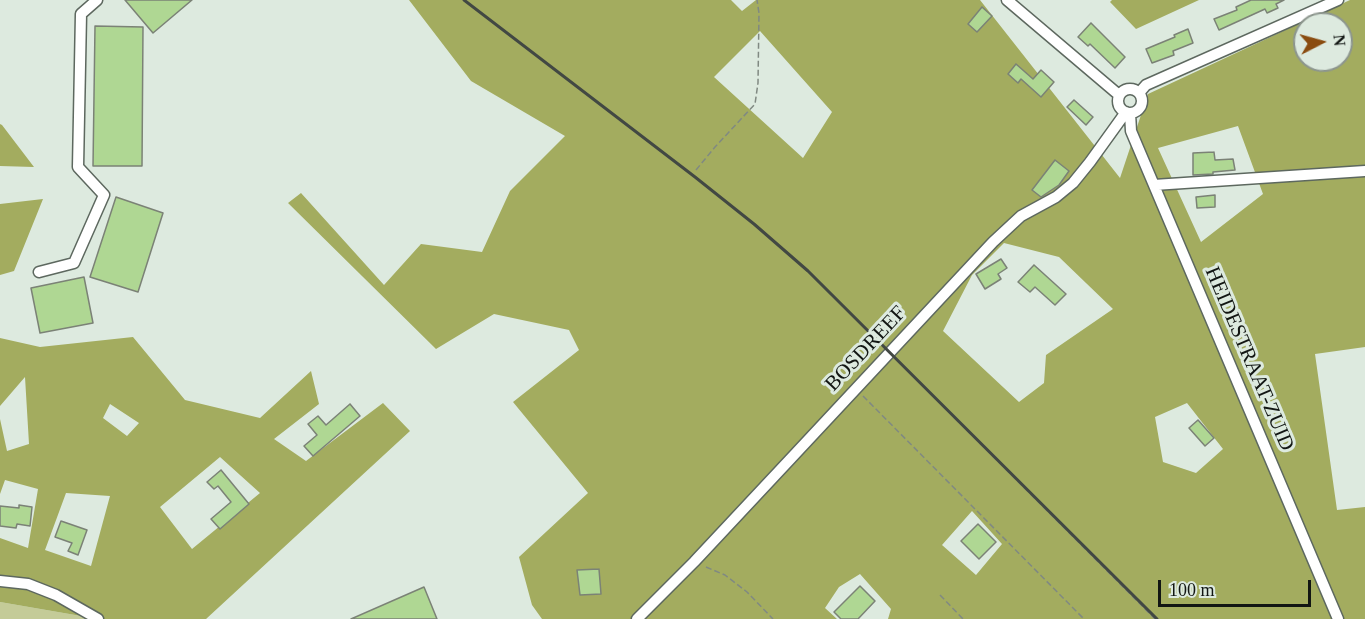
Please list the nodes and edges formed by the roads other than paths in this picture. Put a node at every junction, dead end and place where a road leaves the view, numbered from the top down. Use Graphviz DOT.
graph roads {
  1 [pos="97,0"];
  2 [pos="1007,0"];
  3 [pos="1338,0"];
  4 [pos="1139,93"];
  5 [pos="1119,95"];
  6 [pos="1128,113"];
  7 [pos="1365,171"];
  8 [pos="1154,185"];
  9 [pos="39,272"];
  10 [pos="0,581"];
  11 [pos="98,619"];
  12 [pos="637,619"];
  13 [pos="1338,619"];
  1 -- 9 [label="street"];
  2 -- 5 [label="street"];
  3 -- 4 [label="street"];
  4 -- 5 [label="street"];
  4 -- 6 [label="street"];
  5 -- 6 [label="street"];
  6 -- 8 [label="street, HEIDESTRAAT-ZUID"];
  6 -- 12 [label="street, BOSDREEF"];
  7 -- 8 [label="street"];
  8 -- 13 [label="street, HEIDESTRAAT-ZUID"];
  10 -- 11 [label="street"];
}
